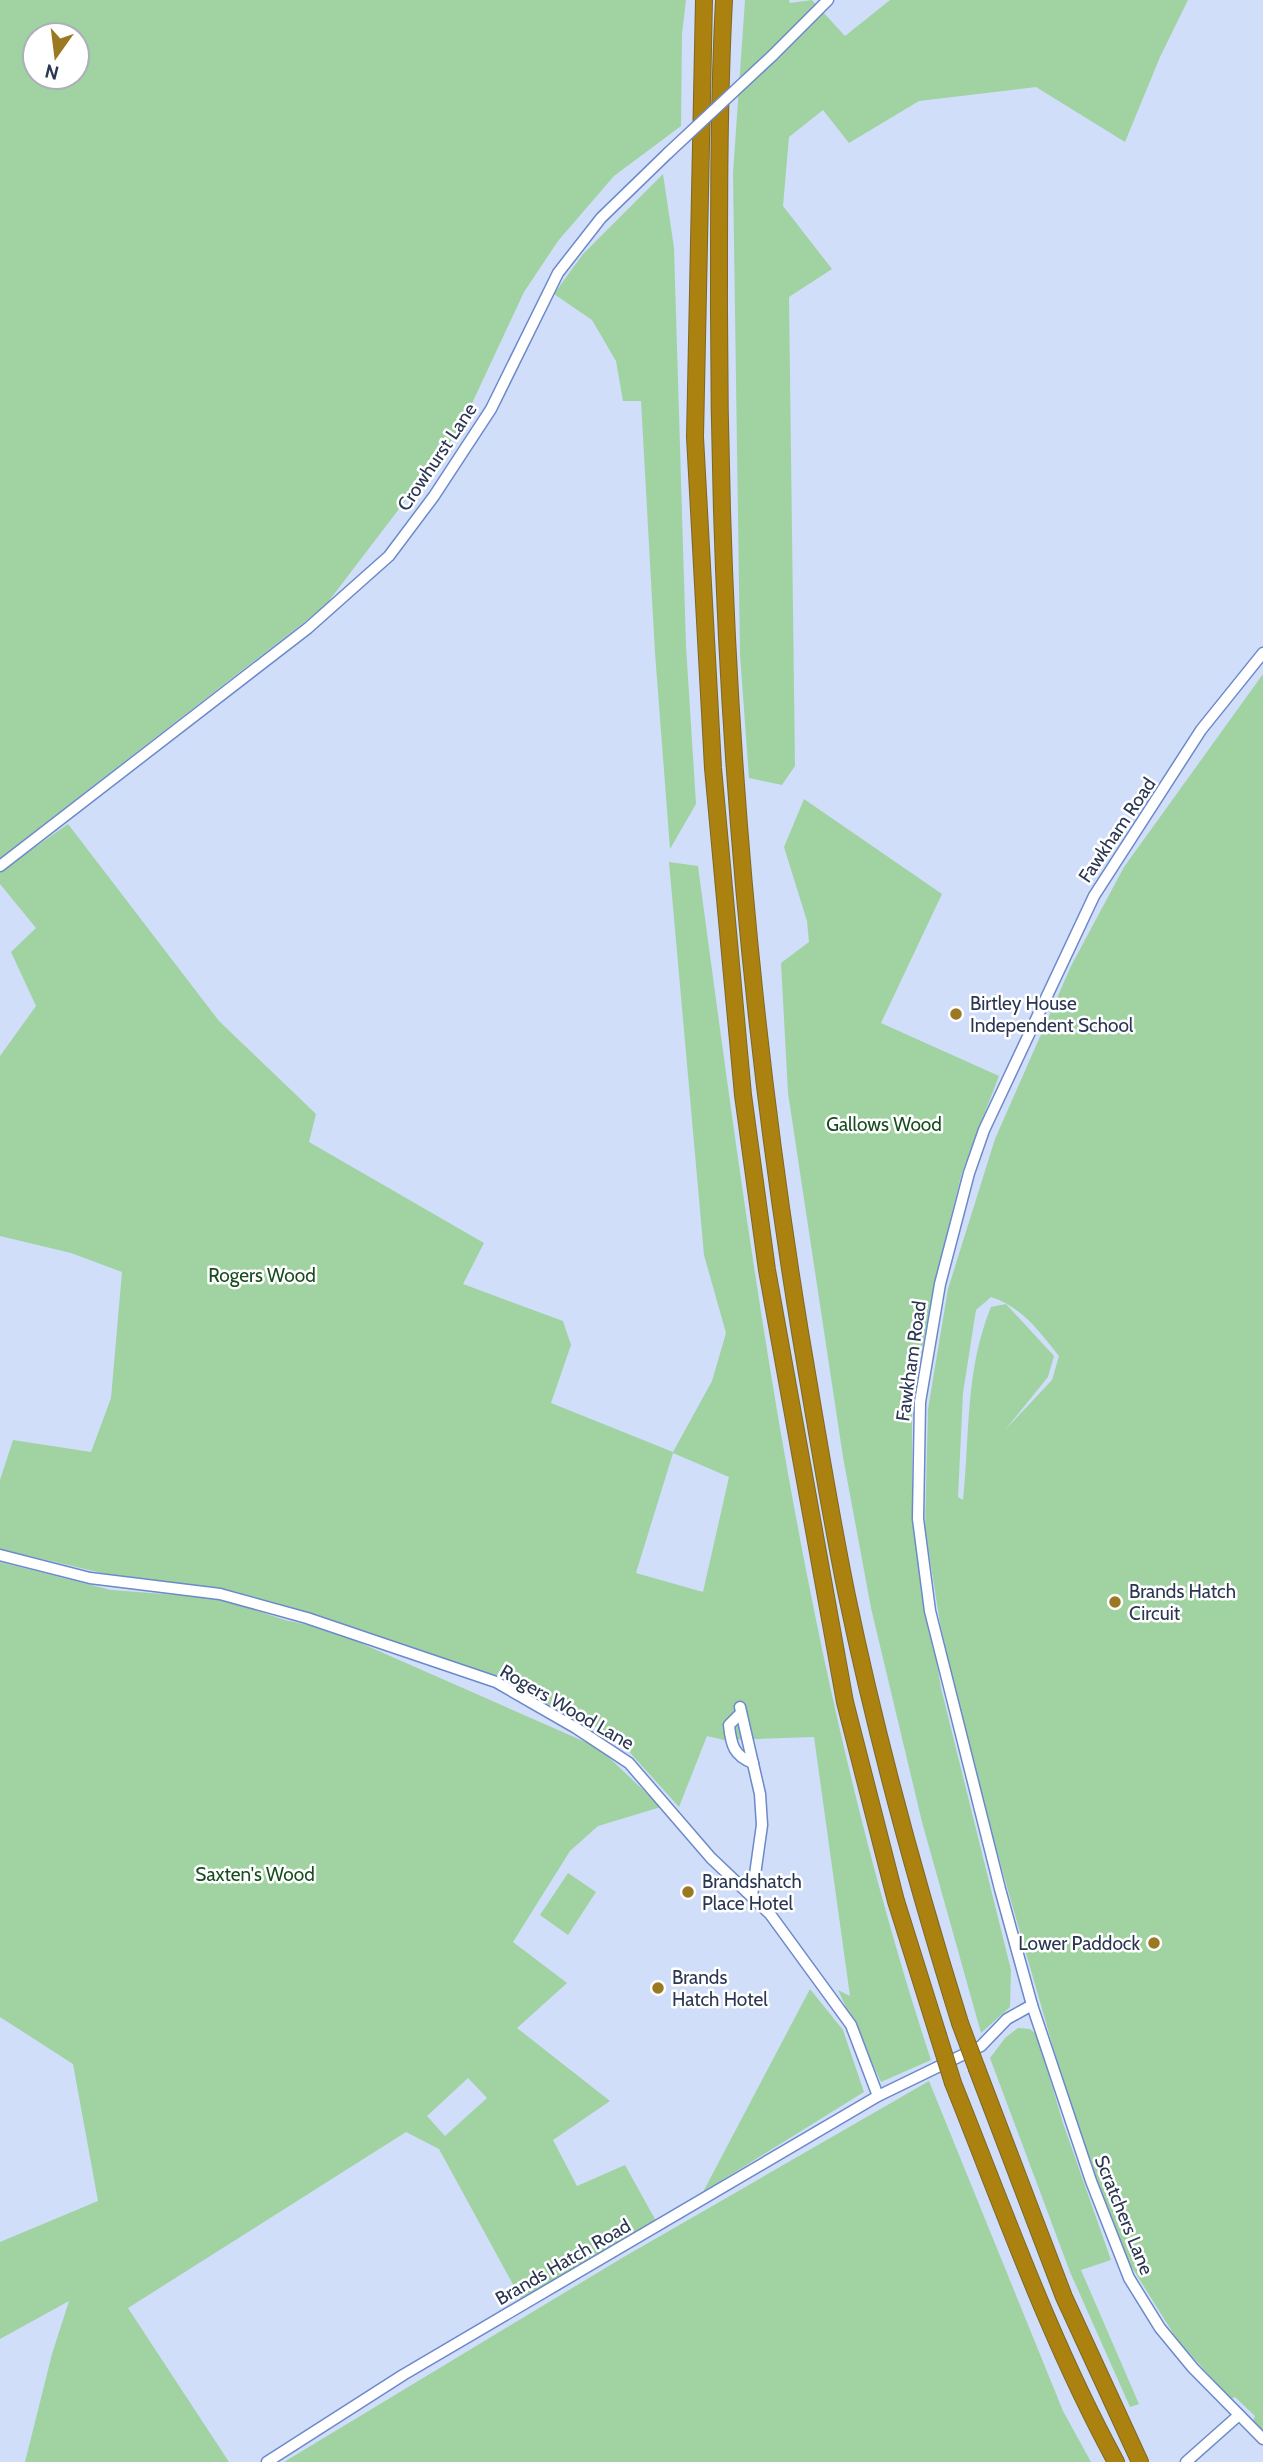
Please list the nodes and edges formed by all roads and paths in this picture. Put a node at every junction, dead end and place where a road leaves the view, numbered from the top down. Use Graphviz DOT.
graph roads {
  1 [pos="704,0"];
  2 [pos="724,0"];
  3 [pos="828,0"];
  4 [pos="1263,653"];
  5 [pos="0,866"];
  6 [pos="0,1555"];
  7 [pos="753,1763"];
  8 [pos="755,1872"];
  9 [pos="732,1877"];
  10 [pos="752,1896"];
  11 [pos="1032,2005"];
  12 [pos="878,2096"];
  13 [pos="1239,2415"];
  14 [pos="1263,2439"];
  15 [pos="267,2462"];
  16 [pos="1116,2462"];
  17 [pos="1140,2462"];
  18 [pos="1186,2462"];
  1 -- 16 [label="highway, bridge"];
  2 -- 17 [label="highway, bridge"];
  3 -- 5 [label="street, Crowhurst Lane, bridge"];
  4 -- 11 [label="street, Fawkham Road"];
  6 -- 9 [label="street, Rogers Wood Lane"];
  7 -- 7 [label="street"];
  7 -- 8 [label="street"];
  8 -- 9 [label="street"];
  8 -- 10 [label="street"];
  9 -- 10 [label="street, Rogers Wood Lane"];
  10 -- 12 [label="street, Rogers Wood Lane"];
  11 -- 12 [label="street"];
  11 -- 13 [label="street, Scratchers Lane"];
  12 -- 15 [label="street, Brands Hatch Road"];
  13 -- 14 [label="street, Scratchers Lane"];
  13 -- 18 [label="street"];
}
